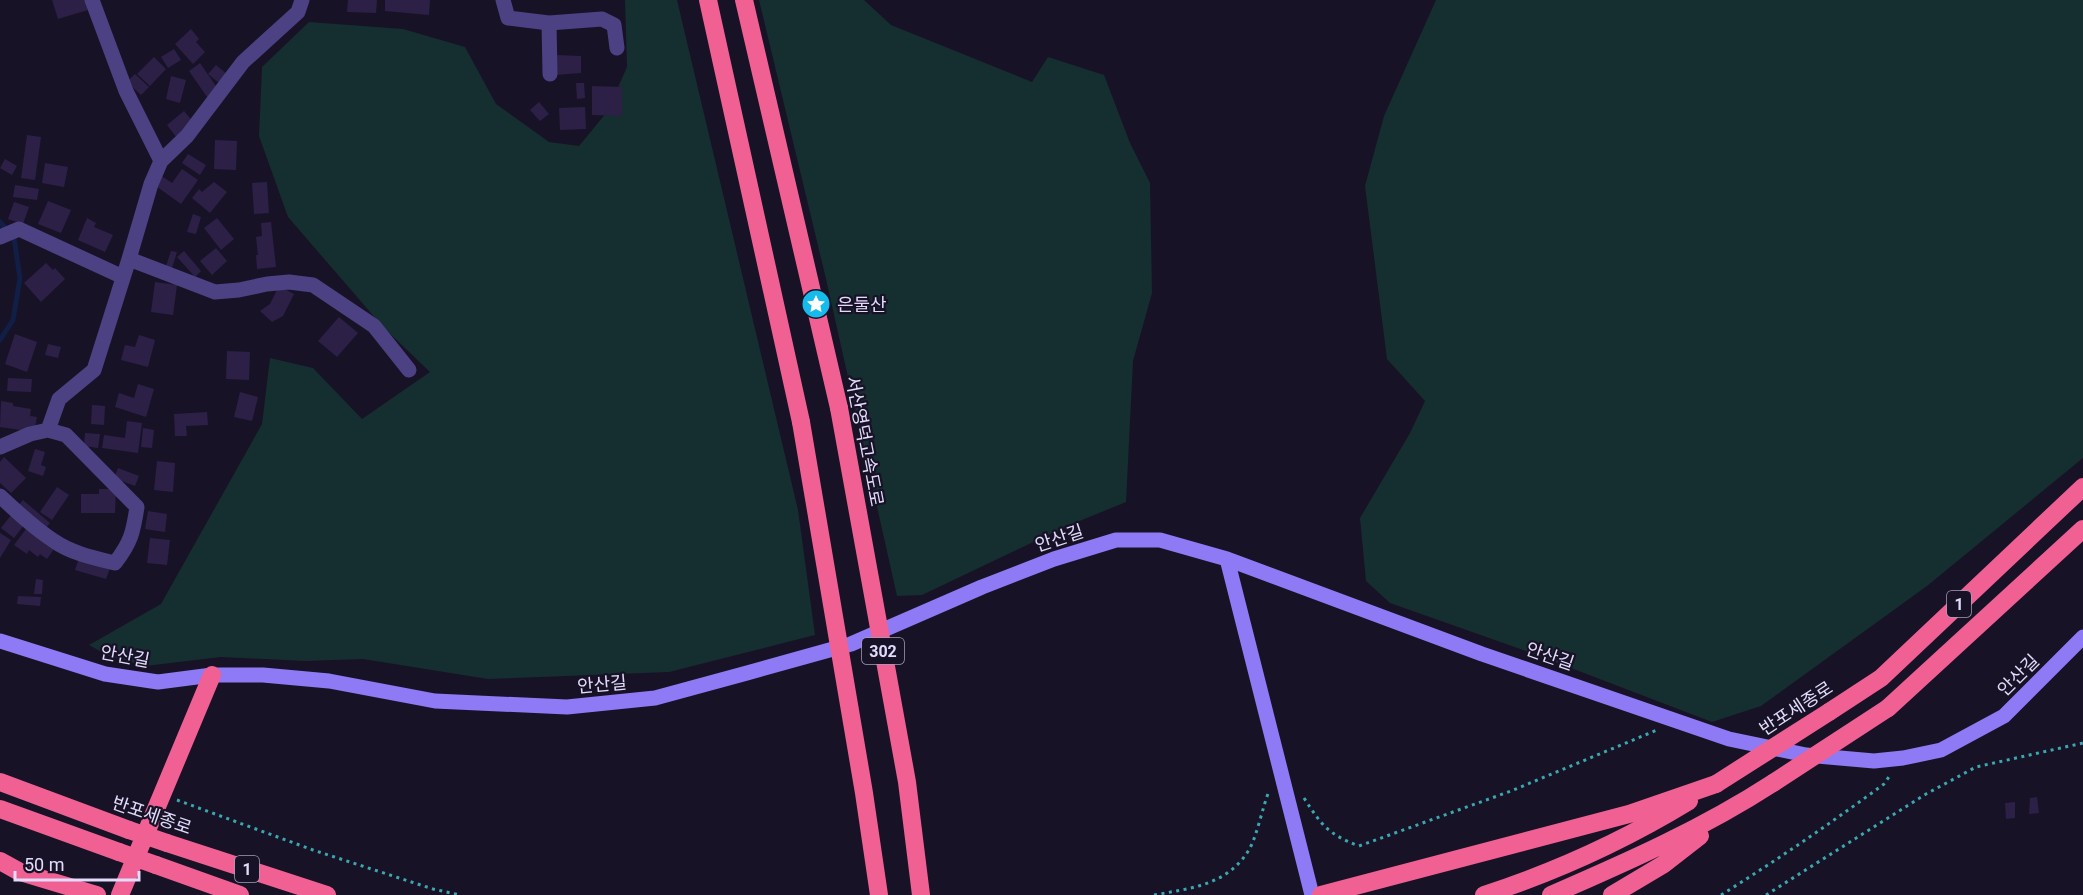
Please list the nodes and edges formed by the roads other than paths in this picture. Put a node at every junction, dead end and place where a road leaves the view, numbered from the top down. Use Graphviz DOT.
graph roads {
  1 [pos="92,0"];
  2 [pos="302,0"];
  3 [pos="503,0"];
  4 [pos="708,0"];
  5 [pos="744,0"];
  6 [pos="549,23"];
  7 [pos="617,48"];
  8 [pos="550,74"];
  9 [pos="161,161"];
  10 [pos="0,237"];
  11 [pos="129,259"];
  12 [pos="123,277"];
  13 [pos="409,370"];
  14 [pos="48,430"];
  15 [pos="0,447"];
  16 [pos="2083,487"];
  17 [pos="0,496"];
  18 [pos="2083,529"];
  19 [pos="1227,559"];
  20 [pos="2083,637"];
  21 [pos="0,641"];
  22 [pos="212,675"];
  23 [pos="0,782"];
  24 [pos="1716,784"];
  25 [pos="1751,798"];
  26 [pos="0,809"];
  27 [pos="0,861"];
  28 [pos="98,895"];
  29 [pos="120,895"];
  30 [pos="240,895"];
  31 [pos="327,895"];
  32 [pos="879,895"];
  33 [pos="921,895"];
  34 [pos="1312,895"];
  35 [pos="1321,895"];
  36 [pos="1484,895"];
  37 [pos="1551,895"];
  38 [pos="1612,895"];
  1 -- 9 [label="street"];
  2 -- 9 [label="street"];
  3 -- 6 [label="street"];
  4 -- 32 [label="highway, 302, bridge"];
  5 -- 33 [label="highway, 서산영덕고속도로 / 302, bridge"];
  6 -- 7 [label="street"];
  6 -- 8 [label="street"];
  9 -- 11 [label="street"];
  10 -- 12 [label="street"];
  11 -- 12 [label="street"];
  11 -- 13 [label="street"];
  12 -- 14 [label="street"];
  14 -- 15 [label="street"];
  14 -- 17 [label="street"];
  16 -- 24 [label="highway, 반포세종로 / 1, bridge"];
  18 -- 25 [label="highway, 1, bridge"];
  19 -- 20 [label="street, 안산길"];
  19 -- 22 [label="street, 안산길"];
  19 -- 34 [label="street"];
  21 -- 22 [label="street, 안산길"];
  22 -- 29 [label="highway"];
  23 -- 31 [label="highway, 반포세종로 / 1, bridge"];
  24 -- 35 [label="highway"];
  24 -- 36 [label="highway, 반포세종로 / 1"];
  25 -- 37 [label="highway, 1"];
  25 -- 38 [label="highway"];
  26 -- 30 [label="highway, 1, bridge"];
  27 -- 28 [label="highway"];
}
